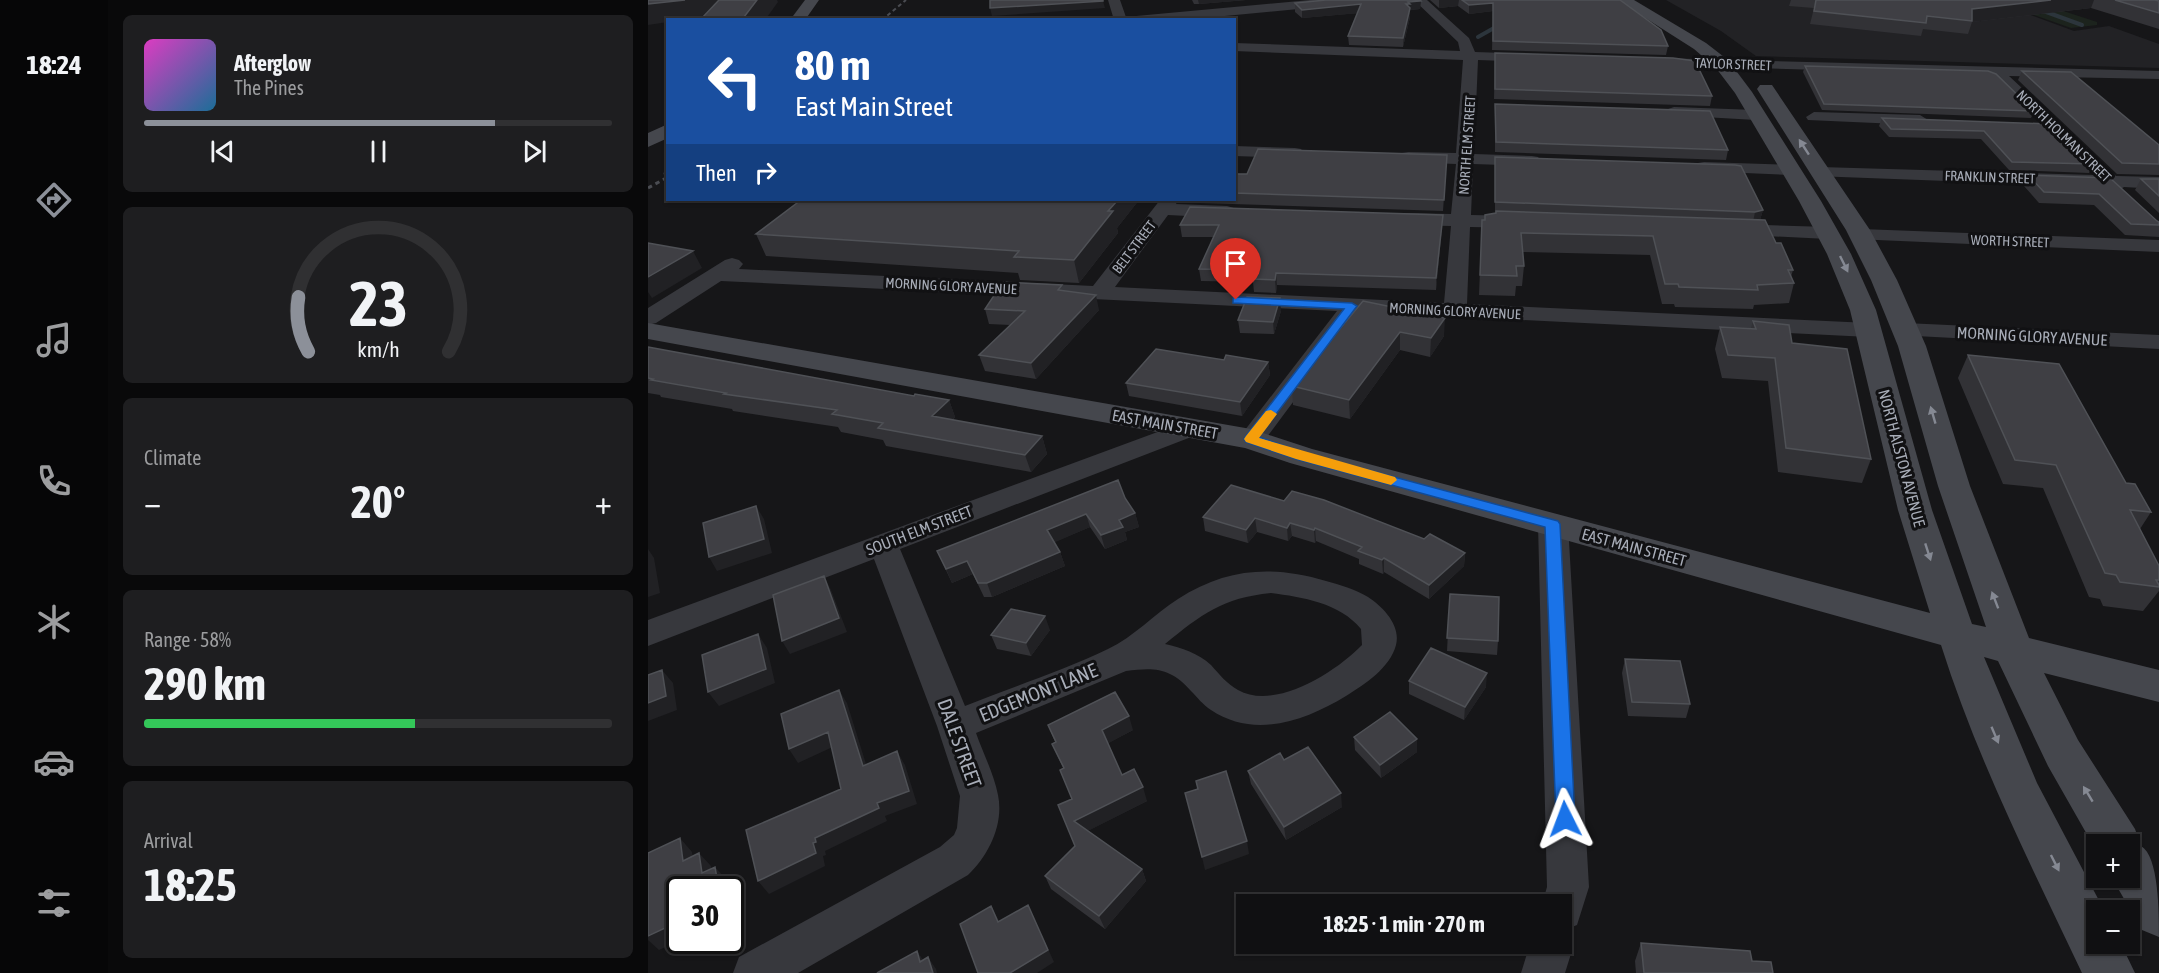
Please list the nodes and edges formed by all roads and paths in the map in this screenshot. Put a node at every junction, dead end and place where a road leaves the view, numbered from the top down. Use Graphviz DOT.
graph roads {
  1 [pos="812,0"];
  2 [pos="1114,0"];
  3 [pos="1350,0"];
  4 [pos="1420,0"];
  5 [pos="1624,0"];
  6 [pos="1644,0"];
  7 [pos="798,18"];
  8 [pos="1120,18"];
  9 [pos="1157,18"];
  10 [pos="1236,47"];
  11 [pos="1470,56"];
  12 [pos="1547,59"];
  13 [pos="1637,61"];
  14 [pos="1733,64"];
  15 [pos="1996,71"];
  16 [pos="2159,75"];
  17 [pos="1659,112"];
  18 [pos="1756,115"];
  19 [pos="1814,117"];
  20 [pos="1933,121"];
  21 [pos="2028,124"];
  22 [pos="2052,124"];
  23 [pos="1236,151"];
  24 [pos="1311,153"];
  25 [pos="1389,156"];
  26 [pos="1466,159"];
  27 [pos="1549,162"];
  28 [pos="1690,166"];
  29 [pos="1791,170"];
  30 [pos="1820,172"];
  31 [pos="2112,181"];
  32 [pos="2159,183"];
  33 [pos="2128,197"];
  34 [pos="1165,204"];
  35 [pos="1243,213"];
  36 [pos="1382,218"];
  37 [pos="1462,220"];
  38 [pos="1534,223"];
  39 [pos="1708,229"];
  40 [pos="1828,233"];
  41 [pos="1861,235"];
  42 [pos="2159,246"];
  43 [pos="739,260"];
  44 [pos="717,274"];
  45 [pos="1098,294"];
  46 [pos="1352,306"];
  47 [pos="1455,312"];
  48 [pos="648,318"];
  49 [pos="1869,330"];
  50 [pos="1905,330"];
  51 [pos="648,331"];
  52 [pos="2159,342"];
  53 [pos="1190,428"];
  54 [pos="1251,439"];
  55 [pos="1552,524"];
  56 [pos="883,544"];
  57 [pos="648,633"];
  58 [pos="1958,634"];
  59 [pos="2014,650"];
  60 [pos="1122,658"];
  61 [pos="2159,686"];
  62 [pos="955,726"];
  63 [pos="2112,834"];
  64 [pos="2140,881"];
  65 [pos="1566,894"];
  66 [pos="2159,913"];
  67 [pos="1549,954"];
  68 [pos="756,973"];
  69 [pos="1543,973"];
  70 [pos="2109,973"];
  1 -- 7 [label="main road"];
  2 -- 8 [label="street"];
  3 -- 9 [label="street"];
  4 -- 11 [label="street"];
  5 -- 14 [label="main road, NORTH ALSTON AVENUE"];
  6 -- 14 [label="main road, NORTH ALSTON AVENUE"];
  10 -- 11 [label="street"];
  11 -- 12 [label="street"];
  11 -- 26 [label="street, NORTH ELM STREET"];
  13 -- 14 [label="street, TAYLOR STREET"];
  14 -- 15 [label="street, TAYLOR STREET"];
  14 -- 18 [label="main road, NORTH ALSTON AVENUE"];
  30 -- 14 [label="main road, NORTH ALSTON AVENUE, one-way"];
  15 -- 16 [label="street, TAYLOR STREET"];
  15 -- 22 [label="street, NORTH HOLMAN STREET"];
  17 -- 18 [label="street"];
  18 -- 29 [label="main road, NORTH ALSTON AVENUE"];
  19 -- 20 [label="street"];
  21 -- 22 [label="street"];
  22 -- 31 [label="street, NORTH HOLMAN STREET"];
  23 -- 24 [label="street"];
  25 -- 26 [label="street"];
  26 -- 27 [label="street"];
  26 -- 37 [label="street, NORTH ELM STREET"];
  28 -- 29 [label="street"];
  29 -- 40 [label="main road, NORTH ALSTON AVENUE"];
  30 -- 31 [label="street, FRANKLIN STREET"];
  30 -- 41 [label="main road, NORTH ALSTON AVENUE"];
  31 -- 32 [label="street, FRANKLIN STREET"];
  31 -- 33 [label="street, NORTH HOLMAN STREET"];
  34 -- 35 [label="street"];
  34 -- 45 [label="street, BELT STREET"];
  36 -- 37 [label="street"];
  37 -- 38 [label="street"];
  37 -- 47 [label="street, NORTH ELM STREET"];
  39 -- 40 [label="street"];
  40 -- 49 [label="main road, NORTH ALSTON AVENUE, one-way"];
  41 -- 42 [label="street, WORTH STREET"];
  41 -- 50 [label="main road, NORTH ALSTON AVENUE"];
  43 -- 44 [label="street"];
  44 -- 45 [label="street, MORNING GLORY AVENUE"];
  44 -- 48 [label="street"];
  45 -- 46 [label="street, MORNING GLORY AVENUE"];
  46 -- 47 [label="street, MORNING GLORY AVENUE"];
  46 -- 54 [label="street"];
  47 -- 49 [label="street, MORNING GLORY AVENUE"];
  49 -- 58 [label="main road, NORTH ALSTON AVENUE, one-way"];
  50 -- 52 [label="street, MORNING GLORY AVENUE"];
  59 -- 50 [label="main road, NORTH ALSTON AVENUE, one-way"];
  51 -- 53 [label="main road, EAST MAIN STREET"];
  53 -- 54 [label="main road, EAST MAIN STREET"];
  53 -- 56 [label="street, SOUTH ELM STREET"];
  54 -- 55 [label="main road, EAST MAIN STREET"];
  55 -- 58 [label="main road, EAST MAIN STREET"];
  55 -- 65 [label="street"];
  56 -- 57 [label="street, SOUTH ELM STREET"];
  56 -- 62 [label="street, DALE STREET"];
  58 -- 59 [label="main road, EAST MAIN STREET"];
  58 -- 70 [label="main road, NORTH ALSTON AVENUE, one-way"];
  59 -- 61 [label="main road, EAST MAIN STREET"];
  63 -- 59 [label="main road, NORTH ALSTON AVENUE, one-way"];
  60 -- 60 [label="street, EDGEMONT LANE"];
  60 -- 62 [label="street, EDGEMONT LANE"];
  62 -- 68 [label="street, DALE STREET"];
  64 -- 66 [label="main road"];
  67 -- 69 [label="street"];
}
